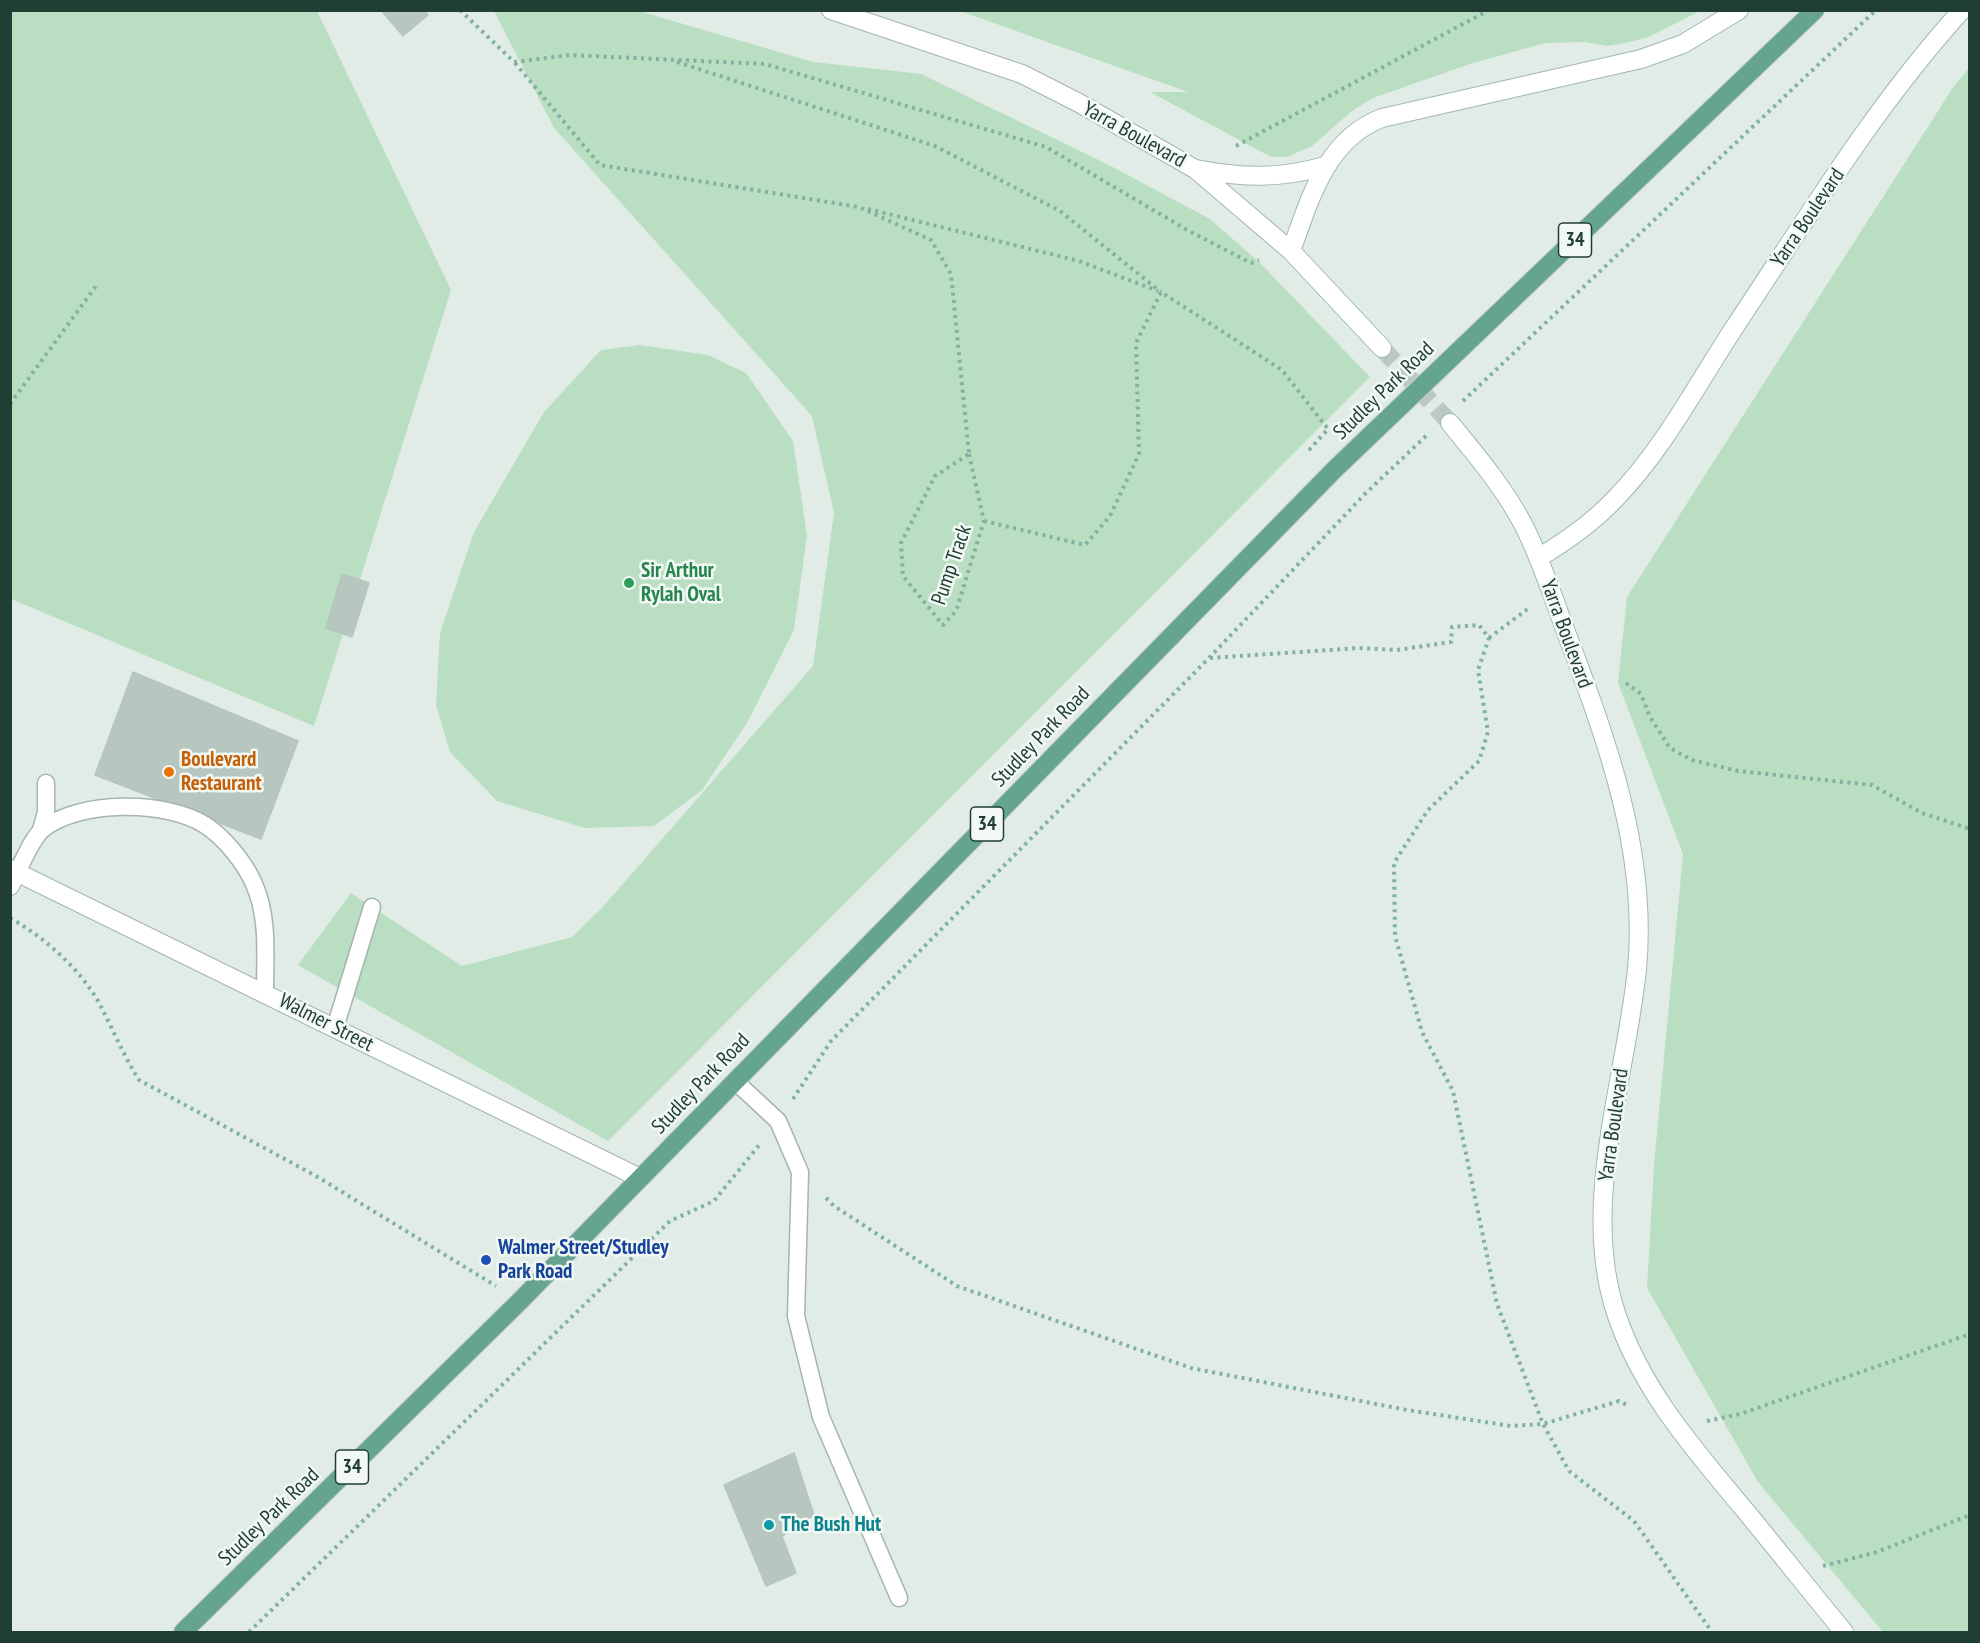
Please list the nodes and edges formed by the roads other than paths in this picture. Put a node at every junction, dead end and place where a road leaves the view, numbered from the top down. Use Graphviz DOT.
graph roads {
  1 [pos="831,10"];
  2 [pos="1739,10"];
  3 [pos="1815,10"];
  4 [pos="1962,10"];
  5 [pos="1326,166"];
  6 [pos="1195,169"];
  7 [pos="1291,251"];
  8 [pos="1382,348"];
  9 [pos="1443,426"];
  10 [pos="1538,558"];
  11 [pos="46,783"];
  12 [pos="41,830"];
  13 [pos="13,876"];
  14 [pos="372,907"];
  15 [pos="265,992"];
  16 [pos="335,1028"];
  17 [pos="735,1081"];
  18 [pos="640,1178"];
  19 [pos="899,1598"];
  20 [pos="183,1632"];
  21 [pos="1844,1632"];
  1 -- 6 [label="main road, Yarra Boulevard"];
  2 -- 5 [label="main road"];
  3 -- 17 [label="main road, Studley Park Road / 34"];
  4 -- 10 [label="main road, Yarra Boulevard"];
  5 -- 6 [label="main road"];
  5 -- 7 [label="main road"];
  6 -- 7 [label="main road, Yarra Boulevard"];
  7 -- 8 [label="main road, Yarra Boulevard"];
  9 -- 10 [label="main road, Yarra Boulevard"];
  10 -- 21 [label="main road, Yarra Boulevard"];
  11 -- 12 [label="lane"];
  12 -- 13 [label="lane"];
  12 -- 15 [label="lane"];
  13 -- 15 [label="main road, Walmer Street"];
  14 -- 16 [label="lane"];
  15 -- 16 [label="main road, Walmer Street"];
  16 -- 18 [label="main road, Walmer Street"];
  17 -- 18 [label="main road, Studley Park Road / 34"];
  17 -- 19 [label="lane"];
  18 -- 20 [label="main road, Studley Park Road / 34"];
}
